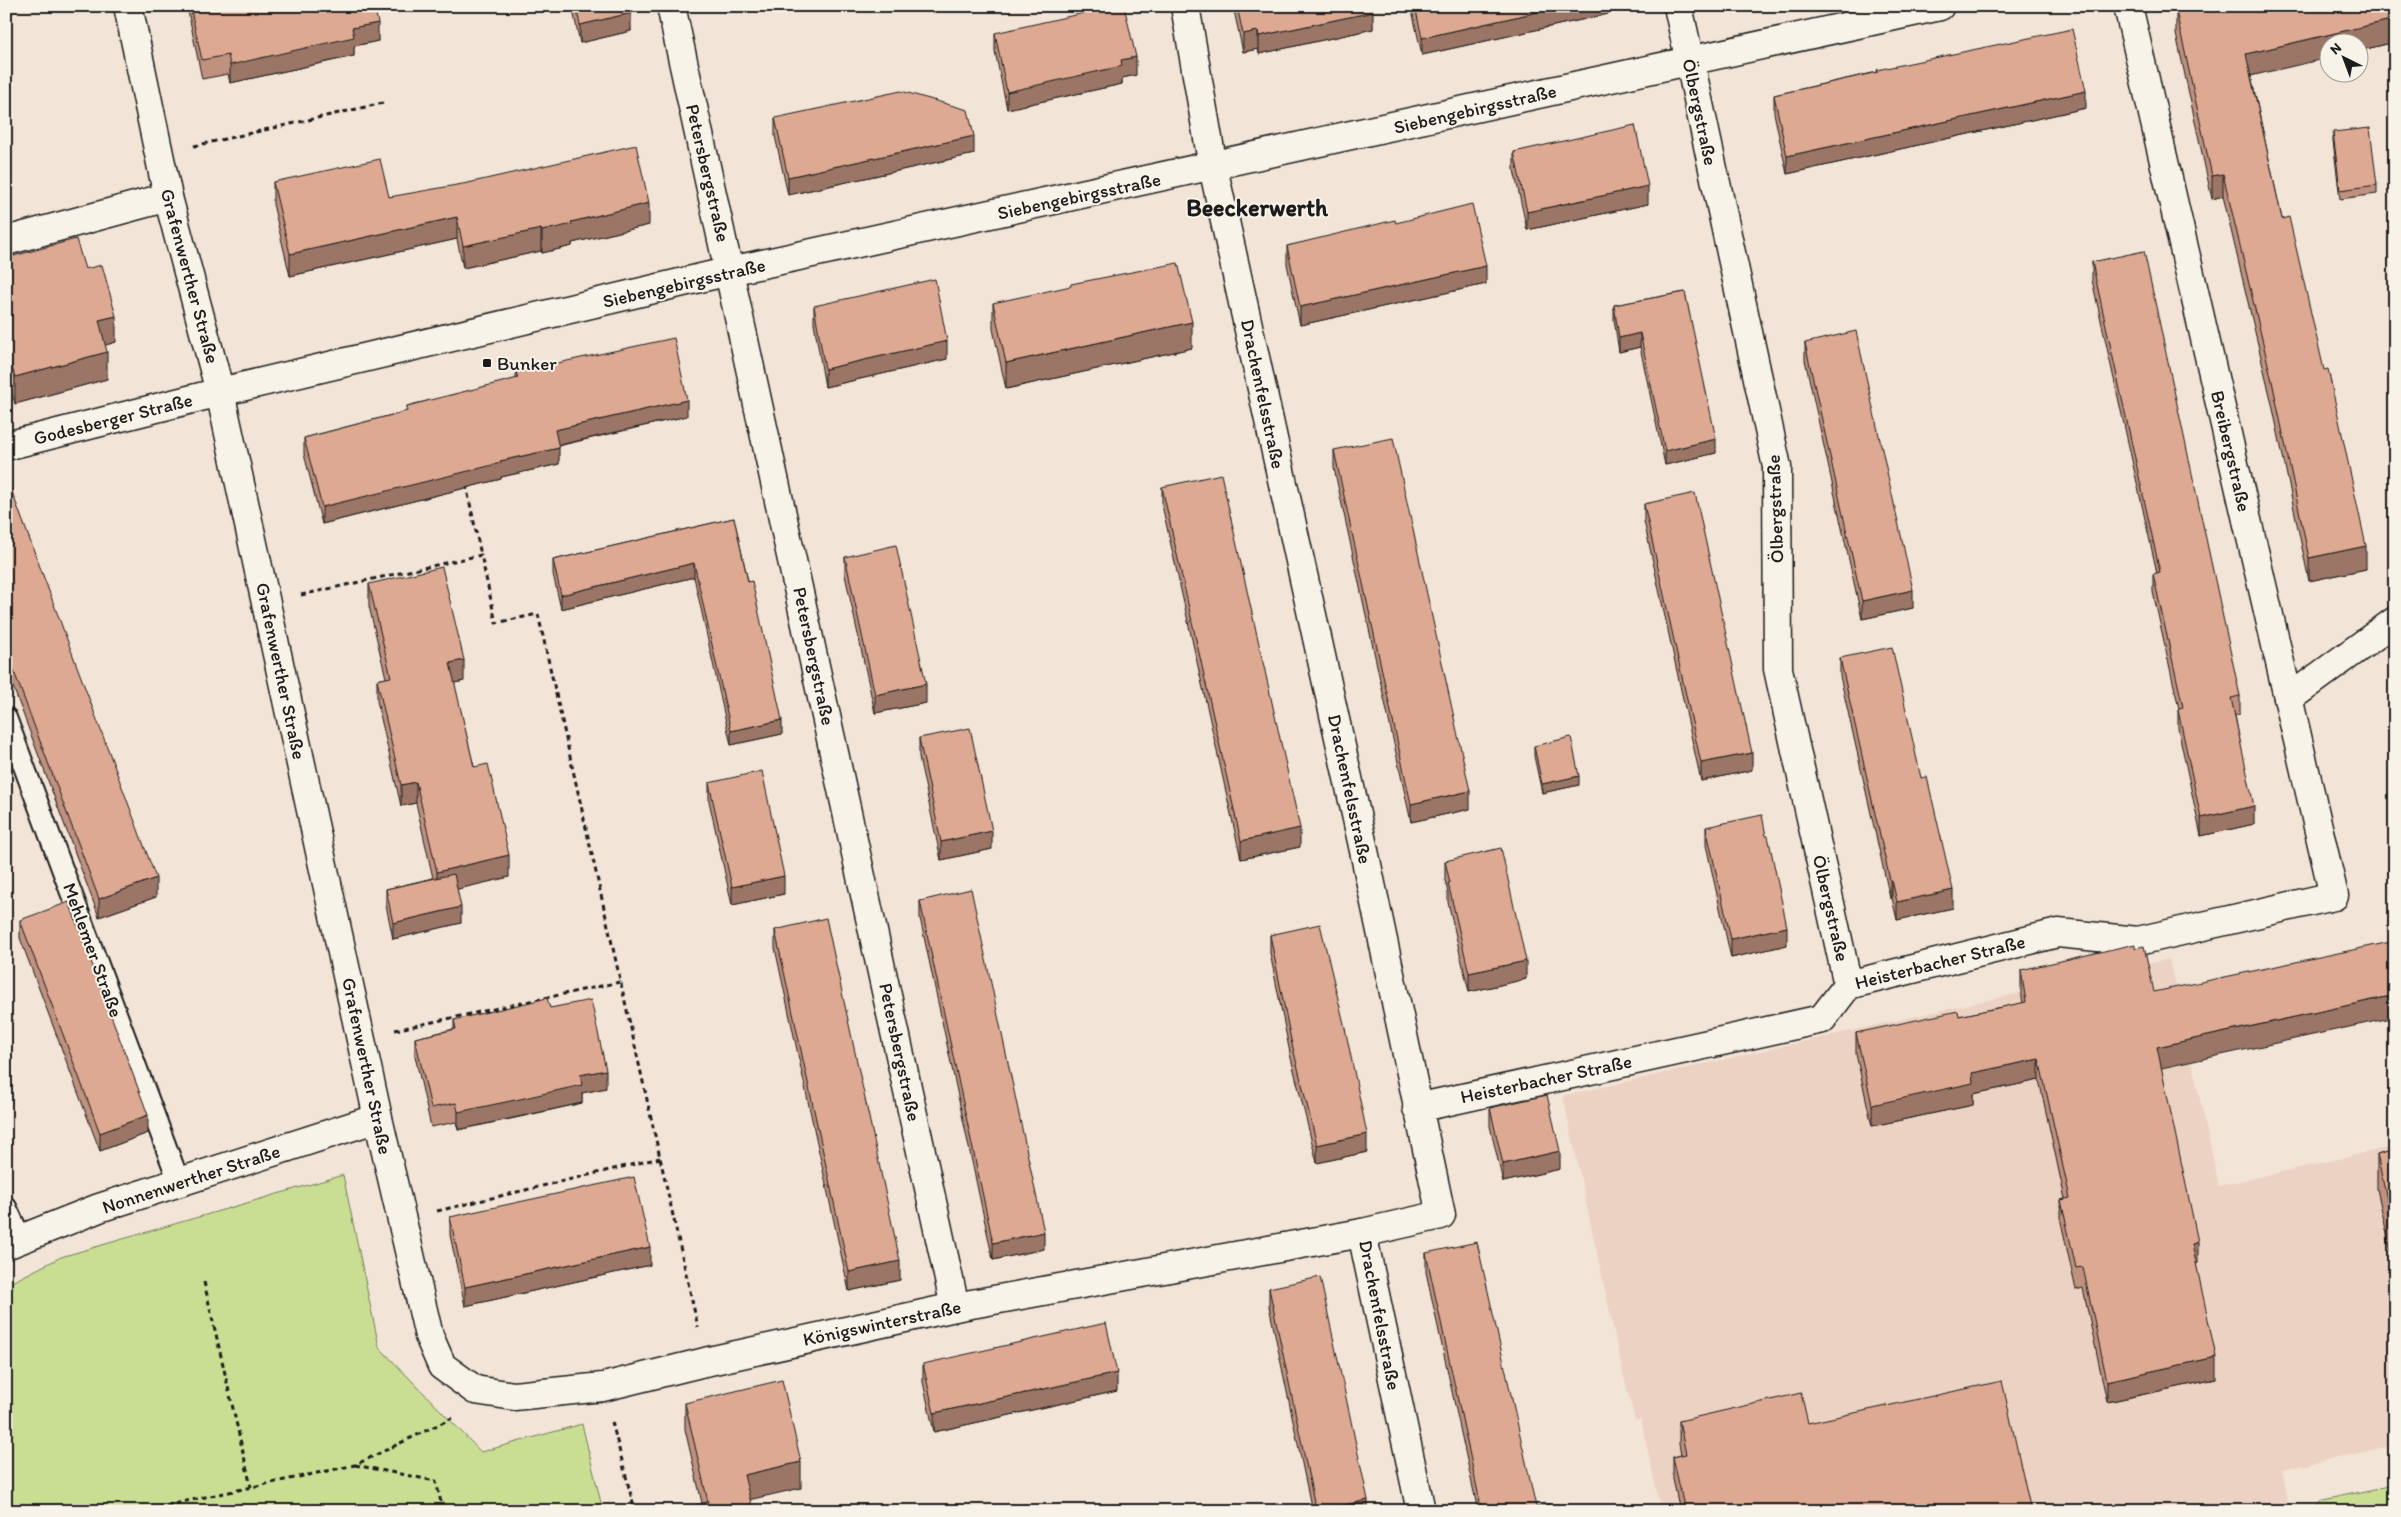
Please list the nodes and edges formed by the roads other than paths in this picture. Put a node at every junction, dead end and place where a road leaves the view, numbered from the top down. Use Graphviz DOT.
graph roads {
  1 [pos="128,6"];
  2 [pos="671,6"];
  3 [pos="1185,6"];
  4 [pos="1678,6"];
  5 [pos="1940,6"];
  6 [pos="2128,6"];
  7 [pos="1689,62"];
  8 [pos="1213,167"];
  9 [pos="168,197"];
  10 [pos="6,241"];
  11 [pos="730,271"];
  12 [pos="220,392"];
  13 [pos="6,446"];
  14 [pos="2395,621"];
  15 [pos="2288,699"];
  16 [pos="6,718"];
  17 [pos="2334,896"];
  18 [pos="1848,985"];
  19 [pos="1417,1108"];
  20 [pos="378,1118"];
  21 [pos="180,1182"];
  22 [pos="6,1207"];
  23 [pos="1362,1233"];
  24 [pos="13,1242"];
  25 [pos="955,1307"];
  26 [pos="429,1336"];
  27 [pos="1421,1511"];
  1 -- 9 [label="street, Grafenwerther Straße"];
  2 -- 11 [label="street, Petersbergstraße"];
  3 -- 8 [label="street, Drachenfelsstraße"];
  4 -- 7 [label="street, Ölbergstraße"];
  5 -- 7 [label="street, Siebengebirgsstraße"];
  6 -- 15 [label="street, Breibergstraße"];
  7 -- 8 [label="street, Siebengebirgsstraße"];
  7 -- 18 [label="street, Ölbergstraße"];
  8 -- 11 [label="street, Siebengebirgsstraße"];
  8 -- 19 [label="street, Drachenfelsstraße"];
  9 -- 10 [label="street"];
  9 -- 12 [label="street, Grafenwerther Straße"];
  11 -- 12 [label="street, Siebengebirgsstraße"];
  11 -- 25 [label="street, Petersbergstraße"];
  12 -- 13 [label="street, Godesberger Straße"];
  12 -- 20 [label="street, Grafenwerther Straße"];
  14 -- 15 [label="street"];
  15 -- 17 [label="street, Breibergstraße"];
  16 -- 21 [label="lane, Mehlemer Straße"];
  17 -- 18 [label="street, Heisterbacher Straße"];
  18 -- 19 [label="street, Heisterbacher Straße"];
  19 -- 23 [label="street, Drachenfelsstraße"];
  20 -- 21 [label="street, Nonnenwerther Straße"];
  20 -- 26 [label="street, Grafenwerther Straße"];
  21 -- 24 [label="street, Nonnenwerther Straße"];
  22 -- 24 [label="lane"];
  23 -- 25 [label="street, Königswinterstraße"];
  23 -- 27 [label="street, Drachenfelsstraße"];
  25 -- 26 [label="street, Königswinterstraße"];
}
